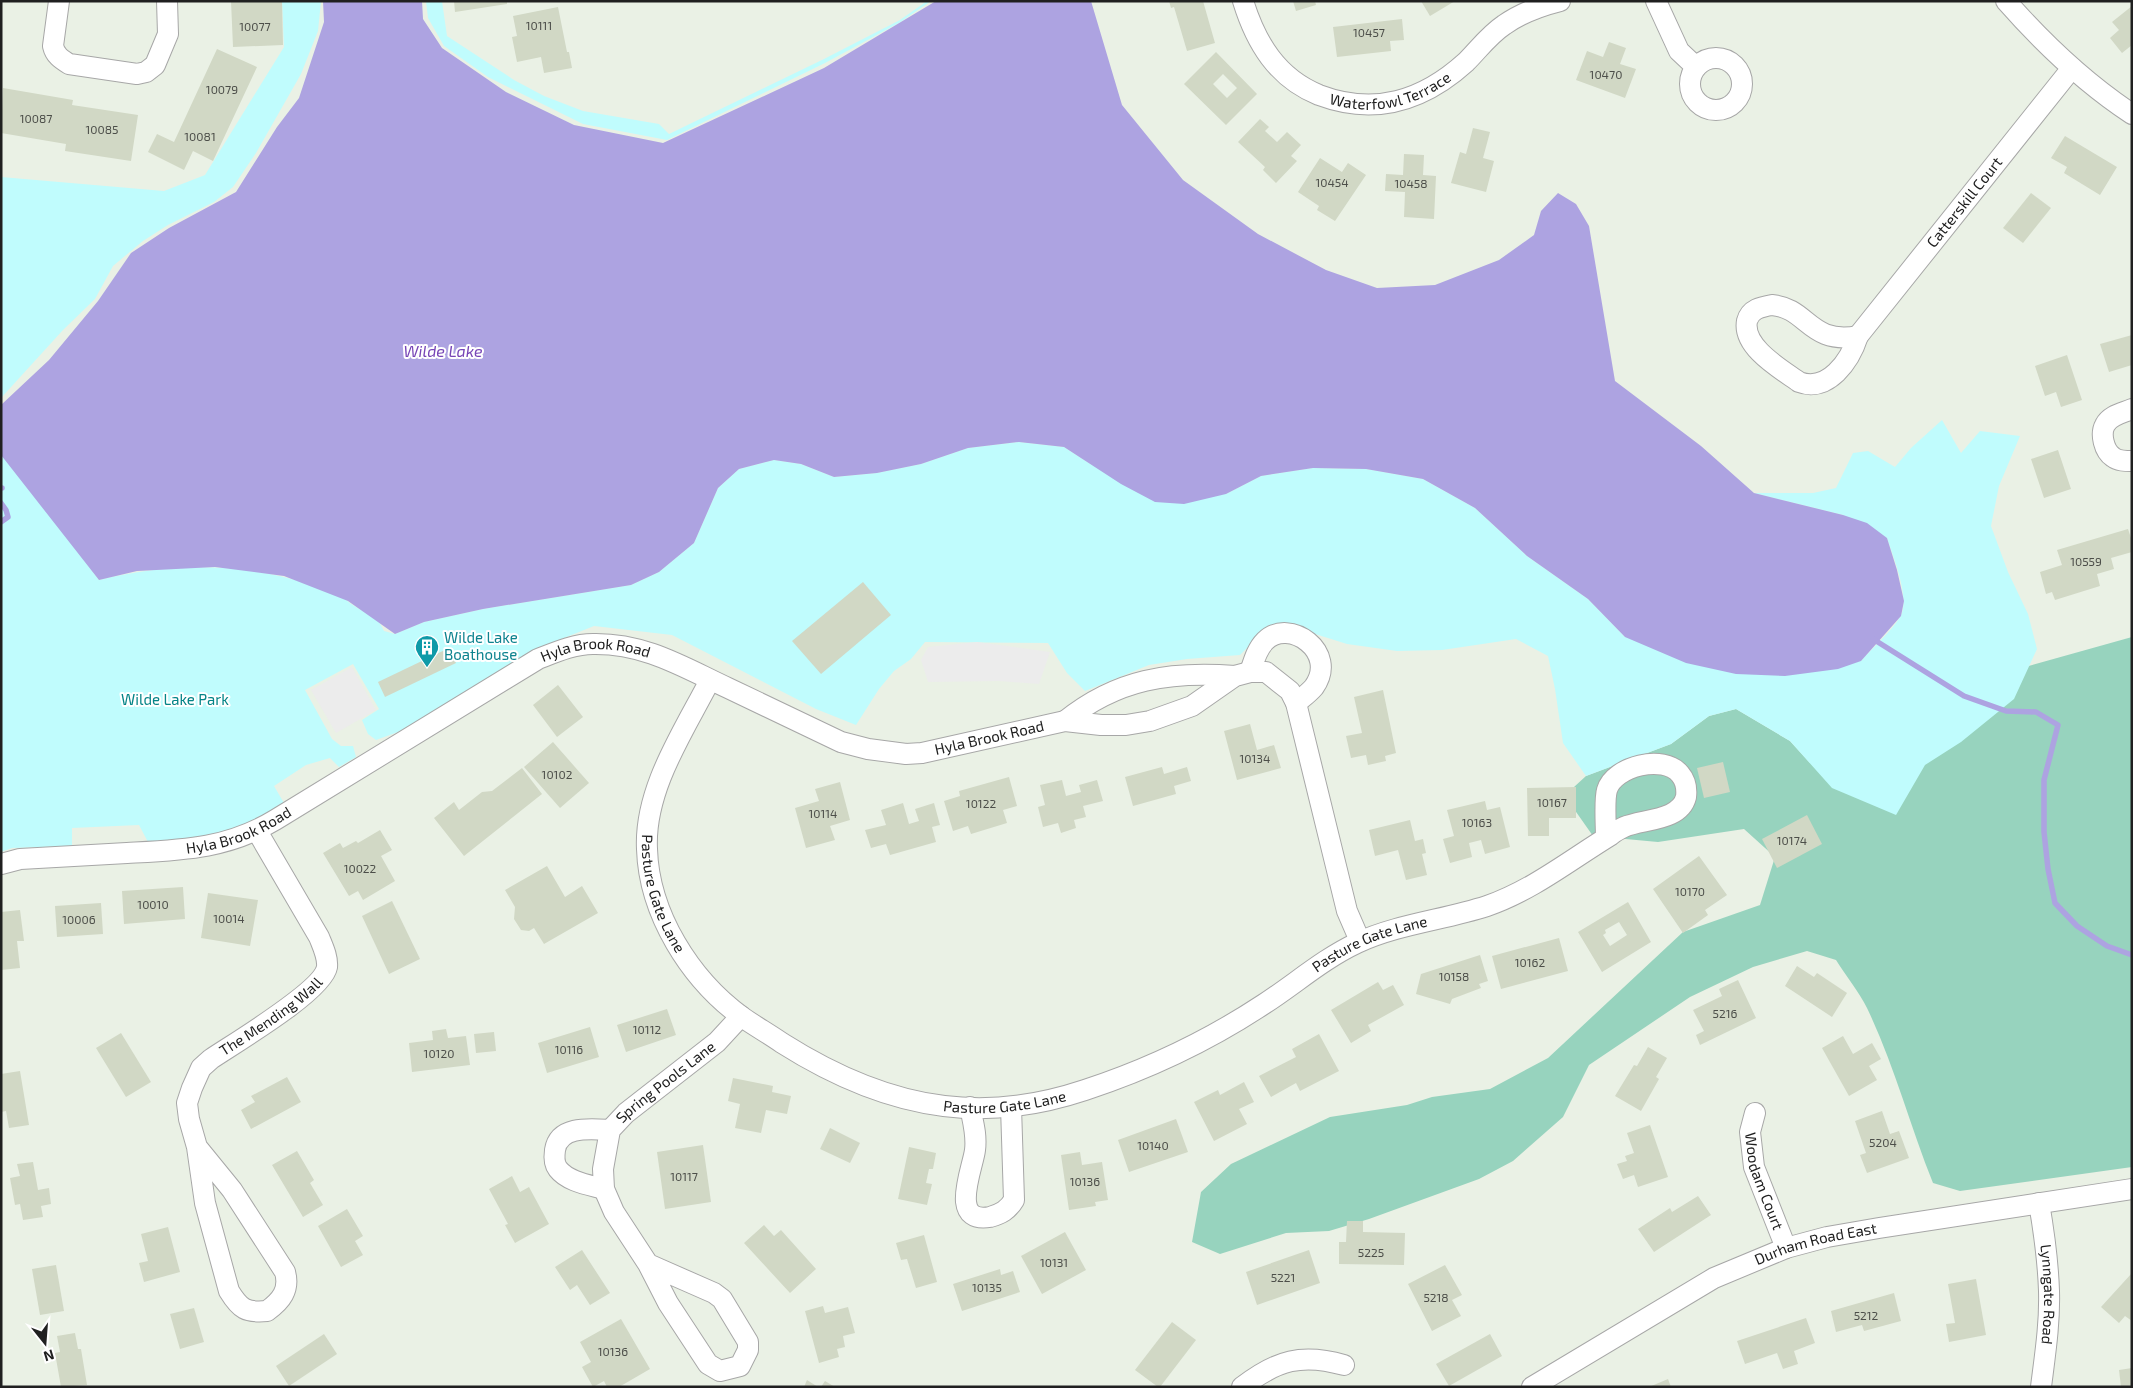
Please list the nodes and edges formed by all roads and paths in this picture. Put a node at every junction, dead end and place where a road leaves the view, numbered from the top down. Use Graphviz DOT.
graph roads {
  1 [pos="59,1"];
  2 [pos="167,1"];
  3 [pos="1243,1"];
  4 [pos="1560,1"];
  5 [pos="1656,1"];
  6 [pos="2006,1"];
  7 [pos="1696,67"];
  8 [pos="2072,68"];
  9 [pos="2132,114"];
  10 [pos="1858,336"];
  11 [pos="2132,409"];
  12 [pos="2132,461"];
  13 [pos="1242,674"];
  14 [pos="710,680"];
  15 [pos="1296,703"];
  16 [pos="1065,721"];
  17 [pos="257,831"];
  18 [pos="1606,837"];
  19 [pos="1,864"];
  20 [pos="1360,941"];
  21 [pos="741,1016"];
  22 [pos="1010,1106"];
  23 [pos="970,1108"];
  24 [pos="1755,1113"];
  25 [pos="610,1130"];
  26 [pos="197,1147"];
  27 [pos="2132,1188"];
  28 [pos="604,1189"];
  29 [pos="2039,1202"];
  30 [pos="1786,1248"];
  31 [pos="648,1264"];
  32 [pos="1344,1365"];
  33 [pos="1553,1381"];
  34 [pos="1242,1387"];
  35 [pos="1532,1387"];
  36 [pos="2041,1387"];
  1 -- 2 [label="street"];
  3 -- 4 [label="street, Waterfowl Terrace"];
  5 -- 7 [label="street"];
  6 -- 8 [label="street"];
  8 -- 9 [label="street"];
  8 -- 10 [label="street, Catterskill Court"];
  10 -- 10 [label="street, Catterskill Court"];
  11 -- 12 [label="street"];
  13 -- 15 [label="street, Hyla Brook Road"];
  13 -- 15 [label="street"];
  13 -- 16 [label="street, Hyla Brook Road"];
  13 -- 16 [label="street, Hyla Brook Road"];
  14 -- 16 [label="street, Hyla Brook Road"];
  14 -- 17 [label="street, Hyla Brook Road"];
  14 -- 21 [label="street, Pasture Gate Lane"];
  15 -- 20 [label="street, Hyla Brook Road"];
  17 -- 19 [label="street, Hyla Brook Road"];
  17 -- 26 [label="street, The Mending Wall"];
  18 -- 18 [label="street, Pasture Gate Lane"];
  18 -- 20 [label="street, Pasture Gate Lane"];
  20 -- 22 [label="street, Pasture Gate Lane"];
  21 -- 23 [label="street, Pasture Gate Lane"];
  21 -- 25 [label="street, Spring Pools Lane"];
  22 -- 23 [label="street, Pasture Gate Lane"];
  22 -- 23 [label="street"];
  24 -- 30 [label="street, Woodam Court"];
  25 -- 28 [label="street, Spring Pools Lane"];
  25 -- 28 [label="street"];
  26 -- 26 [label="street, The Mending Wall"];
  27 -- 29 [label="street, Durham Road East"];
  28 -- 31 [label="street, Spring Pools Lane"];
  29 -- 30 [label="street, Durham Road East"];
  29 -- 36 [label="street, Lynngate Road"];
  30 -- 33 [label="street, Durham Road East"];
  31 -- 31 [label="street, Spring Pools Lane"];
  32 -- 34 [label="street"];
  33 -- 35 [label="street, Durham Road East"];
}
